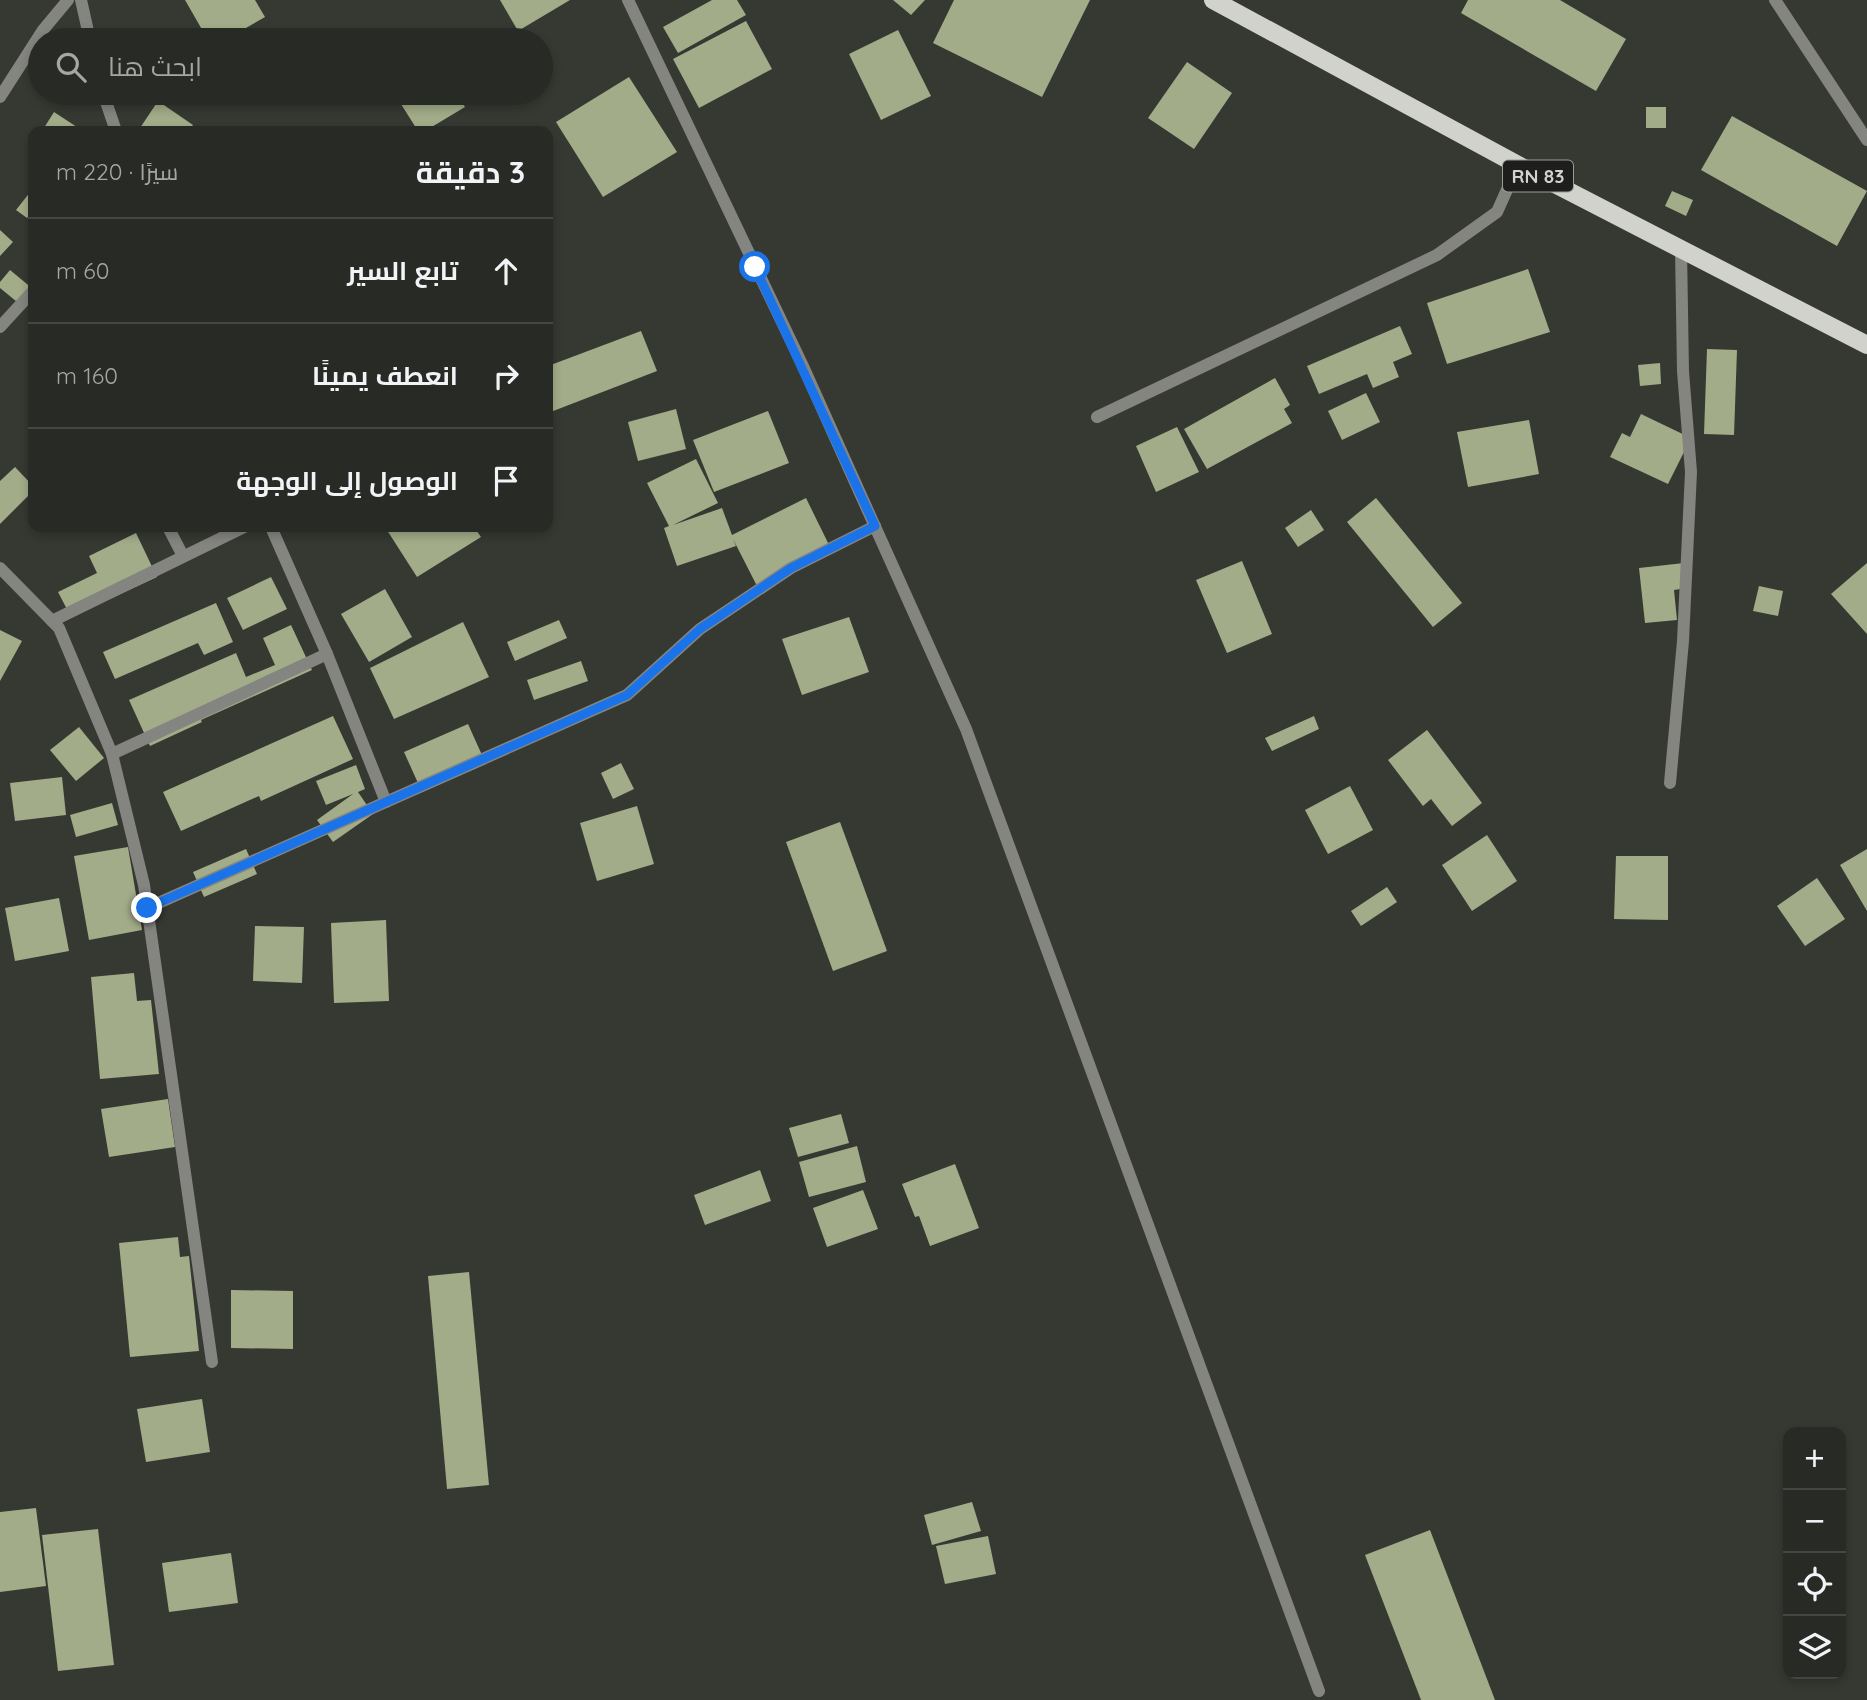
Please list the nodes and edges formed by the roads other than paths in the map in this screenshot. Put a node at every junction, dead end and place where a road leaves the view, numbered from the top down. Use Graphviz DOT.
graph roads {
  1 [pos="68,0"];
  2 [pos="81,0"];
  3 [pos="628,0"];
  4 [pos="1213,0"];
  5 [pos="1775,0"];
  6 [pos="45,28"];
  7 [pos="87,28"];
  8 [pos="28,53"];
  9 [pos="0,97"];
  10 [pos="107,105"];
  11 [pos="114,126"];
  12 [pos="1867,140"];
  13 [pos="1518,165"];
  14 [pos="1681,249"];
  15 [pos="28,296"];
  16 [pos="0,327"];
  17 [pos="1867,345"];
  18 [pos="1097,417"];
  19 [pos="875,526"];
  20 [pos="171,532"];
  21 [pos="233,532"];
  22 [pos="273,532"];
  23 [pos="183,556"];
  24 [pos="0,568"];
  25 [pos="52,621"];
  26 [pos="327,654"];
  27 [pos="112,754"];
  28 [pos="1670,783"];
  29 [pos="386,802"];
  30 [pos="147,908"];
  31 [pos="212,1362"];
  32 [pos="1319,1691"];
  1 -- 6 [label="street"];
  2 -- 7 [label="street"];
  3 -- 19 [label="street"];
  4 -- 13 [label="main road, RN 83"];
  5 -- 12 [label="street"];
  8 -- 9 [label="street"];
  10 -- 11 [label="street"];
  13 -- 14 [label="main road, RN 83"];
  13 -- 18 [label="street"];
  14 -- 17 [label="main road, RN 83"];
  14 -- 28 [label="street"];
  15 -- 16 [label="street"];
  19 -- 29 [label="street"];
  19 -- 32 [label="street"];
  20 -- 23 [label="street"];
  21 -- 23 [label="street"];
  22 -- 26 [label="street"];
  23 -- 25 [label="street"];
  24 -- 25 [label="street"];
  25 -- 27 [label="street"];
  26 -- 27 [label="street"];
  26 -- 29 [label="street"];
  27 -- 30 [label="street"];
  29 -- 30 [label="street"];
  30 -- 31 [label="street"];
}
